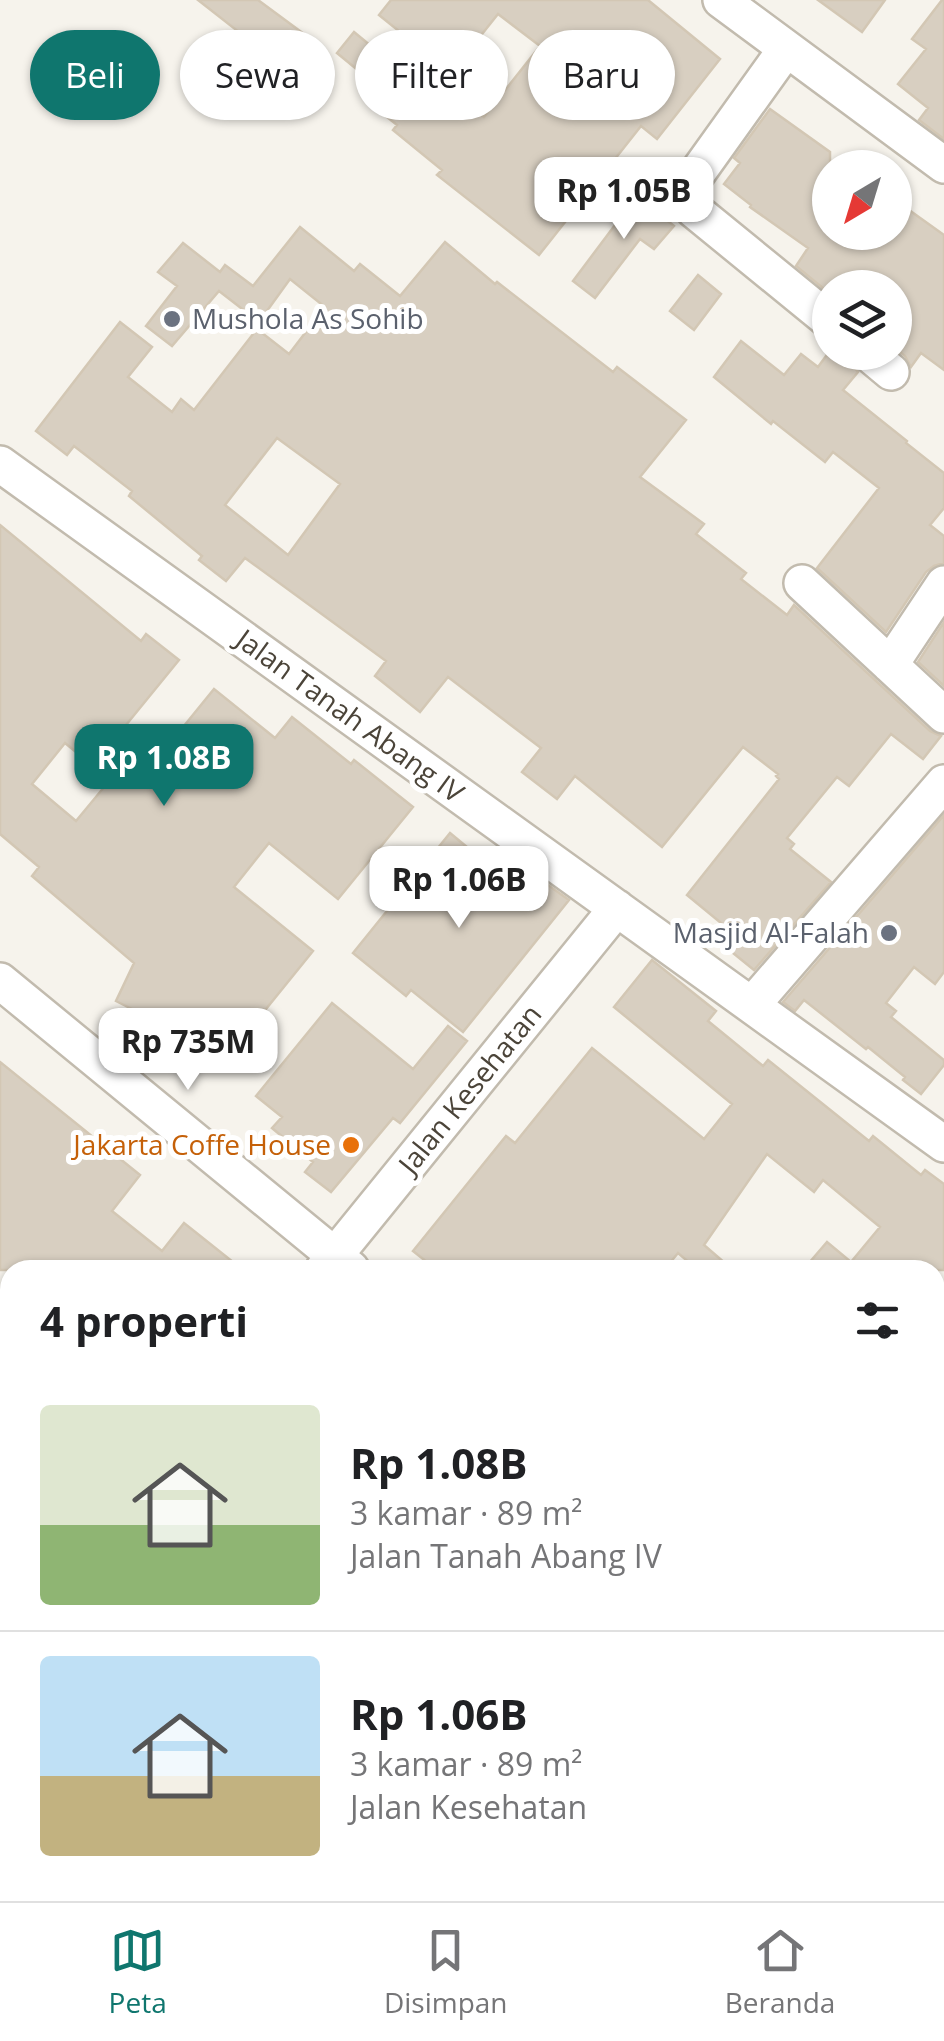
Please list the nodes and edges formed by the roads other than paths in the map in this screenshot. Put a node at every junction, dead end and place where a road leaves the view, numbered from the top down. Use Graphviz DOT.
graph roads {
  1 [pos="721,0"];
  2 [pos="786,48"];
  3 [pos="944,164"];
  4 [pos="812,307"];
  5 [pos="0,464"];
  6 [pos="944,556"];
  7 [pos="944,575"];
  8 [pos="802,583"];
  9 [pos="944,584"];
  10 [pos="890,664"];
  11 [pos="944,714"];
  12 [pos="944,783"];
  13 [pos="616,908"];
  14 [pos="0,982"];
  15 [pos="752,1006"];
  16 [pos="944,1144"];
  17 [pos="331,1260"];
  18 [pos="341,1260"];
  1 -- 2 [label="street"];
  2 -- 3 [label="street"];
  2 -- 4 [label="street"];
  5 -- 13 [label="street, Jalan Tanah Abang IV"];
  6 -- 7 [label="street"];
  8 -- 10 [label="street"];
  9 -- 10 [label="street"];
  10 -- 11 [label="street"];
  12 -- 15 [label="street"];
  13 -- 15 [label="street, Jalan Tanah Abang IV"];
  13 -- 18 [label="street, Jalan Kesehatan"];
  14 -- 17 [label="street"];
  15 -- 16 [label="street, Jalan Tanah Abang IV"];
}
